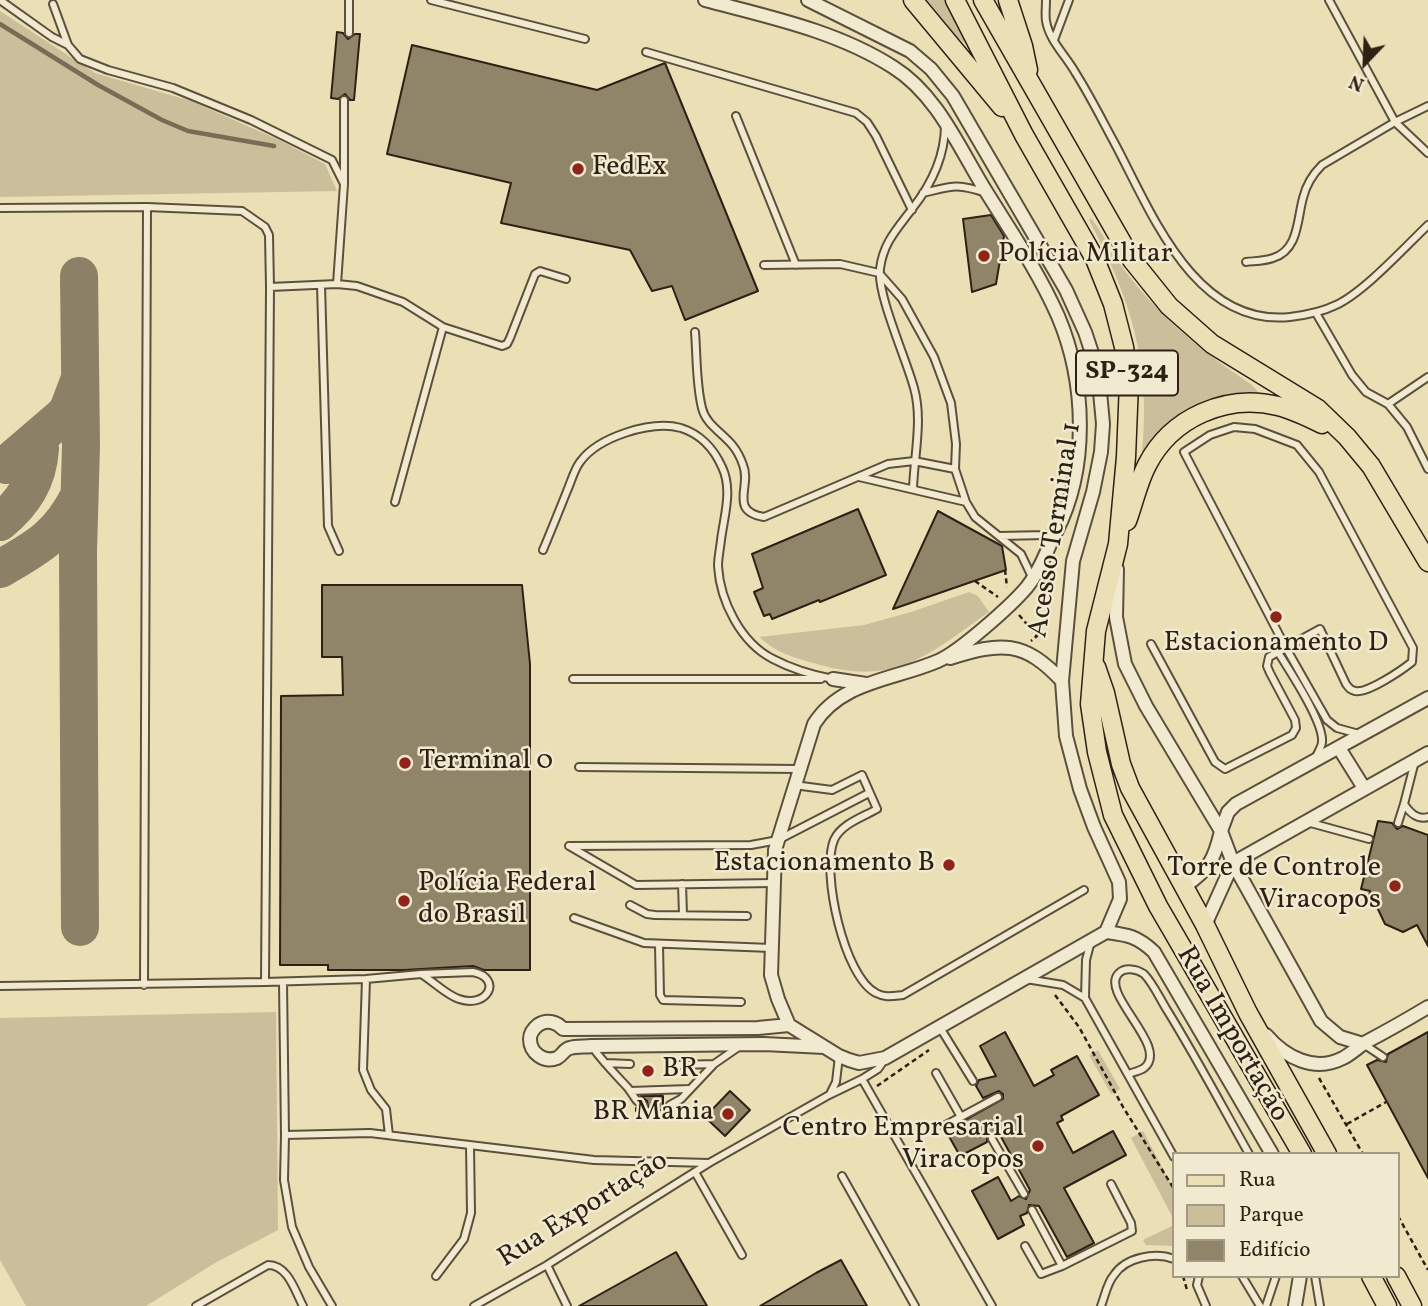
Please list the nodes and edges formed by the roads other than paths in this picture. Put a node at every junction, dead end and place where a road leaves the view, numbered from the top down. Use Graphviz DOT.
graph roads {
  1 [pos="0,0"];
  2 [pos="349,0"];
  3 [pos="431,0"];
  4 [pos="705,0"];
  5 [pos="808,0"];
  6 [pos="914,0"];
  7 [pos="955,0"];
  8 [pos="983,0"];
  9 [pos="1008,0"];
  10 [pos="1046,0"];
  11 [pos="1069,0"];
  12 [pos="1329,0"];
  13 [pos="53,4"];
  14 [pos="349,33"];
  15 [pos="585,39"];
  16 [pos="1054,40"];
  17 [pos="68,45"];
  18 [pos="646,52"];
  19 [pos="1031,84"];
  20 [pos="344,100"];
  21 [pos="1428,106"];
  22 [pos="736,116"];
  23 [pos="1395,122"];
  24 [pos="945,123"];
  25 [pos="1024,135"];
  26 [pos="1428,153"];
  27 [pos="344,184"];
  28 [pos="923,193"];
  29 [pos="988,194"];
  30 [pos="147,207"];
  31 [pos="0,208"];
  32 [pos="912,210"];
  33 [pos="1428,225"];
  34 [pos="1246,262"];
  35 [pos="764,265"];
  36 [pos="796,265"];
  37 [pos="879,273"];
  38 [pos="566,279"];
  39 [pos="337,284"];
  40 [pos="321,285"];
  41 [pos="270,287"];
  42 [pos="1316,313"];
  43 [pos="443,327"];
  44 [pos="695,332"];
  45 [pos="1428,377"];
  46 [pos="1388,404"];
  47 [pos="1347,438"];
  48 [pos="914,461"];
  49 [pos="955,469"];
  50 [pos="1428,469"];
  51 [pos="859,477"];
  52 [pos="913,489"];
  53 [pos="395,502"];
  54 [pos="966,502"];
  55 [pos="1056,532"];
  56 [pos="999,537"];
  57 [pos="1118,544"];
  58 [pos="543,550"];
  59 [pos="339,551"];
  60 [pos="1428,562"];
  61 [pos="1032,579"];
  62 [pos="1151,644"];
  63 [pos="1286,648"];
  64 [pos="1278,652"];
  65 [pos="941,660"];
  66 [pos="1095,664"];
  67 [pos="573,679"];
  68 [pos="833,679"];
  69 [pos="1062,681"];
  70 [pos="866,684"];
  71 [pos="1428,698"];
  72 [pos="1361,735"];
  73 [pos="1339,748"];
  74 [pos="1428,753"];
  75 [pos="1415,759"];
  76 [pos="1314,761"];
  77 [pos="579,767"];
  78 [pos="799,769"];
  79 [pos="794,785"];
  80 [pos="1364,788"];
  81 [pos="869,793"];
  82 [pos="1404,804"];
  83 [pos="1428,817"];
  84 [pos="1305,821"];
  85 [pos="1398,824"];
  86 [pos="1221,831"];
  87 [pos="1369,839"];
  88 [pos="778,840"];
  89 [pos="1233,863"];
  90 [pos="774,883"];
  91 [pos="682,884"];
  92 [pos="1184,887"];
  93 [pos="1084,890"];
  94 [pos="630,905"];
  95 [pos="683,915"];
  96 [pos="747,916"];
  97 [pos="574,918"];
  98 [pos="1205,925"];
  99 [pos="1105,932"];
  100 [pos="1091,942"];
  101 [pos="659,944"];
  102 [pos="771,948"];
  103 [pos="421,974"];
  104 [pos="366,979"];
  105 [pos="1024,979"];
  106 [pos="265,982"];
  107 [pos="283,982"];
  108 [pos="144,985"];
  109 [pos="0,986"];
  110 [pos="1085,998"];
  111 [pos="741,1002"];
  112 [pos="1428,1007"];
  113 [pos="1248,1013"];
  114 [pos="789,1025"];
  115 [pos="939,1026"];
  116 [pos="744,1044"];
  117 [pos="1363,1044"];
  118 [pos="592,1046"];
  119 [pos="824,1047"];
  120 [pos="839,1056"];
  121 [pos="1383,1057"];
  122 [pos="886,1058"];
  123 [pos="605,1063"];
  124 [pos="714,1063"];
  125 [pos="630,1064"];
  126 [pos="679,1065"];
  127 [pos="936,1073"];
  128 [pos="1129,1074"];
  129 [pos="862,1079"];
  130 [pos="973,1081"];
  131 [pos="689,1088"];
  132 [pos="630,1091"];
  133 [pos="829,1095"];
  134 [pos="982,1096"];
  135 [pos="998,1097"];
  136 [pos="986,1103"];
  137 [pos="643,1105"];
  138 [pos="670,1105"];
  139 [pos="961,1117"];
  140 [pos="944,1126"];
  141 [pos="285,1135"];
  142 [pos="389,1135"];
  143 [pos="992,1139"];
  144 [pos="470,1145"];
  145 [pos="1248,1152"];
  146 [pos="1271,1152"];
  147 [pos="1301,1152"];
  148 [pos="1325,1152"];
  149 [pos="1172,1153"];
  150 [pos="709,1163"];
  151 [pos="695,1172"];
  152 [pos="842,1176"];
  153 [pos="1111,1184"];
  154 [pos="1024,1194"];
  155 [pos="1032,1210"];
  156 [pos="1025,1246"];
  157 [pos="742,1255"];
  158 [pos="1172,1258"];
  159 [pos="547,1265"];
  160 [pos="1062,1266"];
  161 [pos="436,1276"];
  162 [pos="1199,1278"];
  163 [pos="1243,1278"];
  164 [pos="1275,1278"];
  165 [pos="1300,1278"];
  166 [pos="1315,1278"];
  167 [pos="1372,1278"];
  168 [pos="1397,1278"];
  169 [pos="195,1306"];
  170 [pos="303,1306"];
  171 [pos="332,1306"];
  172 [pos="474,1306"];
  173 [pos="567,1306"];
  174 [pos="915,1306"];
  175 [pos="992,1306"];
  176 [pos="1101,1306"];
  177 [pos="1206,1306"];
  178 [pos="1260,1306"];
  179 [pos="1266,1306"];
  180 [pos="1295,1306"];
  181 [pos="1320,1306"];
  182 [pos="1387,1306"];
  183 [pos="1412,1306"];
  1 -- 17 [label="lane"];
  2 -- 14 [label="lane"];
  3 -- 15 [label="lane"];
  4 -- 24 [label="street"];
  5 -- 69 [label="street, Acesso Terminal 1"];
  6 -- 25 [label="main road"];
  7 -- 25 [label="main road, SP-324"];
  8 -- 19 [label="main road, SP-324"];
  9 -- 19 [label="main road"];
  10 -- 16 [label="lane"];
  11 -- 16 [label="lane"];
  12 -- 23 [label="lane"];
  13 -- 17 [label="lane"];
  16 -- 42 [label="lane"];
  17 -- 27 [label="lane"];
  18 -- 32 [label="lane"];
  19 -- 47 [label="main road, SP-324"];
  20 -- 27 [label="lane"];
  21 -- 23 [label="lane"];
  22 -- 36 [label="lane"];
  23 -- 26 [label="lane"];
  23 -- 34 [label="lane"];
  24 -- 28 [label="lane"];
  24 -- 29 [label="street"];
  25 -- 57 [label="main road, SP-324"];
  27 -- 39 [label="lane"];
  28 -- 29 [label="lane"];
  28 -- 32 [label="lane"];
  29 -- 55 [label="street"];
  30 -- 31 [label="lane"];
  30 -- 41 [label="lane"];
  30 -- 108 [label="lane"];
  32 -- 37 [label="lane"];
  33 -- 42 [label="lane"];
  35 -- 36 [label="lane"];
  36 -- 37 [label="lane"];
  37 -- 48 [label="lane"];
  37 -- 49 [label="lane"];
  38 -- 43 [label="lane"];
  39 -- 40 [label="lane"];
  39 -- 43 [label="lane"];
  40 -- 41 [label="lane"];
  40 -- 59 [label="lane"];
  41 -- 106 [label="lane"];
  42 -- 46 [label="lane"];
  43 -- 53 [label="lane"];
  44 -- 51 [label="lane"];
  45 -- 46 [label="lane"];
  46 -- 50 [label="lane"];
  47 -- 57 [label="main road"];
  47 -- 60 [label="main road, SP-324"];
  48 -- 49 [label="lane"];
  48 -- 51 [label="lane"];
  48 -- 52 [label="lane"];
  49 -- 54 [label="lane"];
  51 -- 52 [label="lane"];
  52 -- 54 [label="lane"];
  54 -- 56 [label="lane"];
  55 -- 56 [label="lane"];
  55 -- 61 [label="street"];
  56 -- 61 [label="lane"];
  57 -- 66 [label="main road, Acesso Terminal 1 / SP-324"];
  57 -- 86 [label="street"];
  58 -- 68 [label="lane"];
  61 -- 65 [label="street"];
  62 -- 64 [label="lane"];
  63 -- 63 [label="lane"];
  63 -- 64 [label="lane"];
  63 -- 72 [label="lane"];
  64 -- 76 [label="lane"];
  65 -- 69 [label="street"];
  65 -- 70 [label="street"];
  66 -- 92 [label="main road"];
  66 -- 147 [label="main road, Acesso Terminal 1 / SP-324"];
  67 -- 68 [label="lane"];
  68 -- 70 [label="street"];
  69 -- 99 [label="street, Acesso Terminal 1"];
  70 -- 78 [label="street"];
  71 -- 72 [label="street"];
  72 -- 73 [label="street"];
  73 -- 76 [label="street"];
  73 -- 80 [label="street"];
  74 -- 75 [label="street"];
  75 -- 80 [label="street"];
  75 -- 82 [label="lane"];
  76 -- 86 [label="street"];
  77 -- 78 [label="lane"];
  78 -- 79 [label="street"];
  79 -- 81 [label="lane"];
  79 -- 88 [label="street"];
  80 -- 84 [label="street"];
  81 -- 88 [label="lane"];
  81 -- 93 [label="lane"];
  82 -- 83 [label="lane"];
  82 -- 85 [label="lane"];
  84 -- 87 [label="lane"];
  84 -- 89 [label="street"];
  86 -- 89 [label="street"];
  86 -- 92 [label="street"];
  88 -- 90 [label="street"];
  88 -- 91 [label="lane"];
  89 -- 98 [label="street"];
  89 -- 117 [label="street"];
  90 -- 91 [label="lane"];
  90 -- 102 [label="street"];
  91 -- 95 [label="lane"];
  92 -- 98 [label="main road"];
  94 -- 95 [label="lane"];
  95 -- 96 [label="lane"];
  97 -- 101 [label="lane"];
  98 -- 113 [label="main road"];
  99 -- 100 [label="street"];
  99 -- 146 [label="street, Rua Importação"];
  100 -- 105 [label="street"];
  100 -- 110 [label="lane"];
  101 -- 102 [label="lane"];
  101 -- 111 [label="lane"];
  102 -- 114 [label="street"];
  103 -- 103 [label="lane"];
  103 -- 104 [label="lane"];
  104 -- 107 [label="lane"];
  104 -- 142 [label="lane"];
  105 -- 110 [label="lane"];
  105 -- 115 [label="street"];
  106 -- 107 [label="lane"];
  106 -- 108 [label="lane"];
  107 -- 141 [label="lane"];
  108 -- 109 [label="lane"];
  110 -- 128 [label="lane"];
  112 -- 117 [label="street"];
  113 -- 117 [label="street"];
  113 -- 148 [label="main road"];
  114 -- 118 [label="street"];
  114 -- 119 [label="street"];
  115 -- 122 [label="street"];
  115 -- 130 [label="lane"];
  116 -- 118 [label="street"];
  116 -- 119 [label="street"];
  116 -- 124 [label="lane"];
  117 -- 121 [label="lane"];
  118 -- 123 [label="lane"];
  119 -- 120 [label="street"];
  120 -- 122 [label="street"];
  120 -- 133 [label="lane"];
  122 -- 129 [label="lane, Rua Exportação"];
  123 -- 125 [label="lane"];
  123 -- 132 [label="lane"];
  124 -- 126 [label="lane"];
  124 -- 131 [label="lane"];
  127 -- 139 [label="lane"];
  128 -- 145 [label="lane"];
  128 -- 149 [label="lane"];
  129 -- 133 [label="lane, Rua Exportação"];
  129 -- 175 [label="lane"];
  131 -- 132 [label="lane"];
  131 -- 138 [label="lane"];
  132 -- 137 [label="lane"];
  133 -- 150 [label="lane, Rua Exportação"];
  134 -- 136 [label="lane"];
  135 -- 136 [label="lane"];
  136 -- 139 [label="lane"];
  139 -- 140 [label="lane"];
  141 -- 142 [label="lane"];
  141 -- 171 [label="lane"];
  142 -- 144 [label="lane"];
  143 -- 154 [label="lane"];
  144 -- 150 [label="lane"];
  144 -- 161 [label="lane"];
  150 -- 151 [label="lane, Rua Exportação"];
  151 -- 157 [label="lane"];
  151 -- 159 [label="lane, Rua Exportação"];
  152 -- 174 [label="lane"];
  153 -- 160 [label="lane"];
  155 -- 160 [label="lane"];
  156 -- 160 [label="lane"];
  158 -- 176 [label="lane"];
  159 -- 172 [label="lane, Rua Exportação"];
  159 -- 173 [label="lane"];
  162 -- 177 [label="lane"];
  163 -- 178 [label="lane"];
  164 -- 179 [label="lane"];
  165 -- 180 [label="street"];
  166 -- 181 [label="lane"];
  167 -- 182 [label="main road"];
  168 -- 183 [label="main road"];
  169 -- 170 [label="lane"];
}
